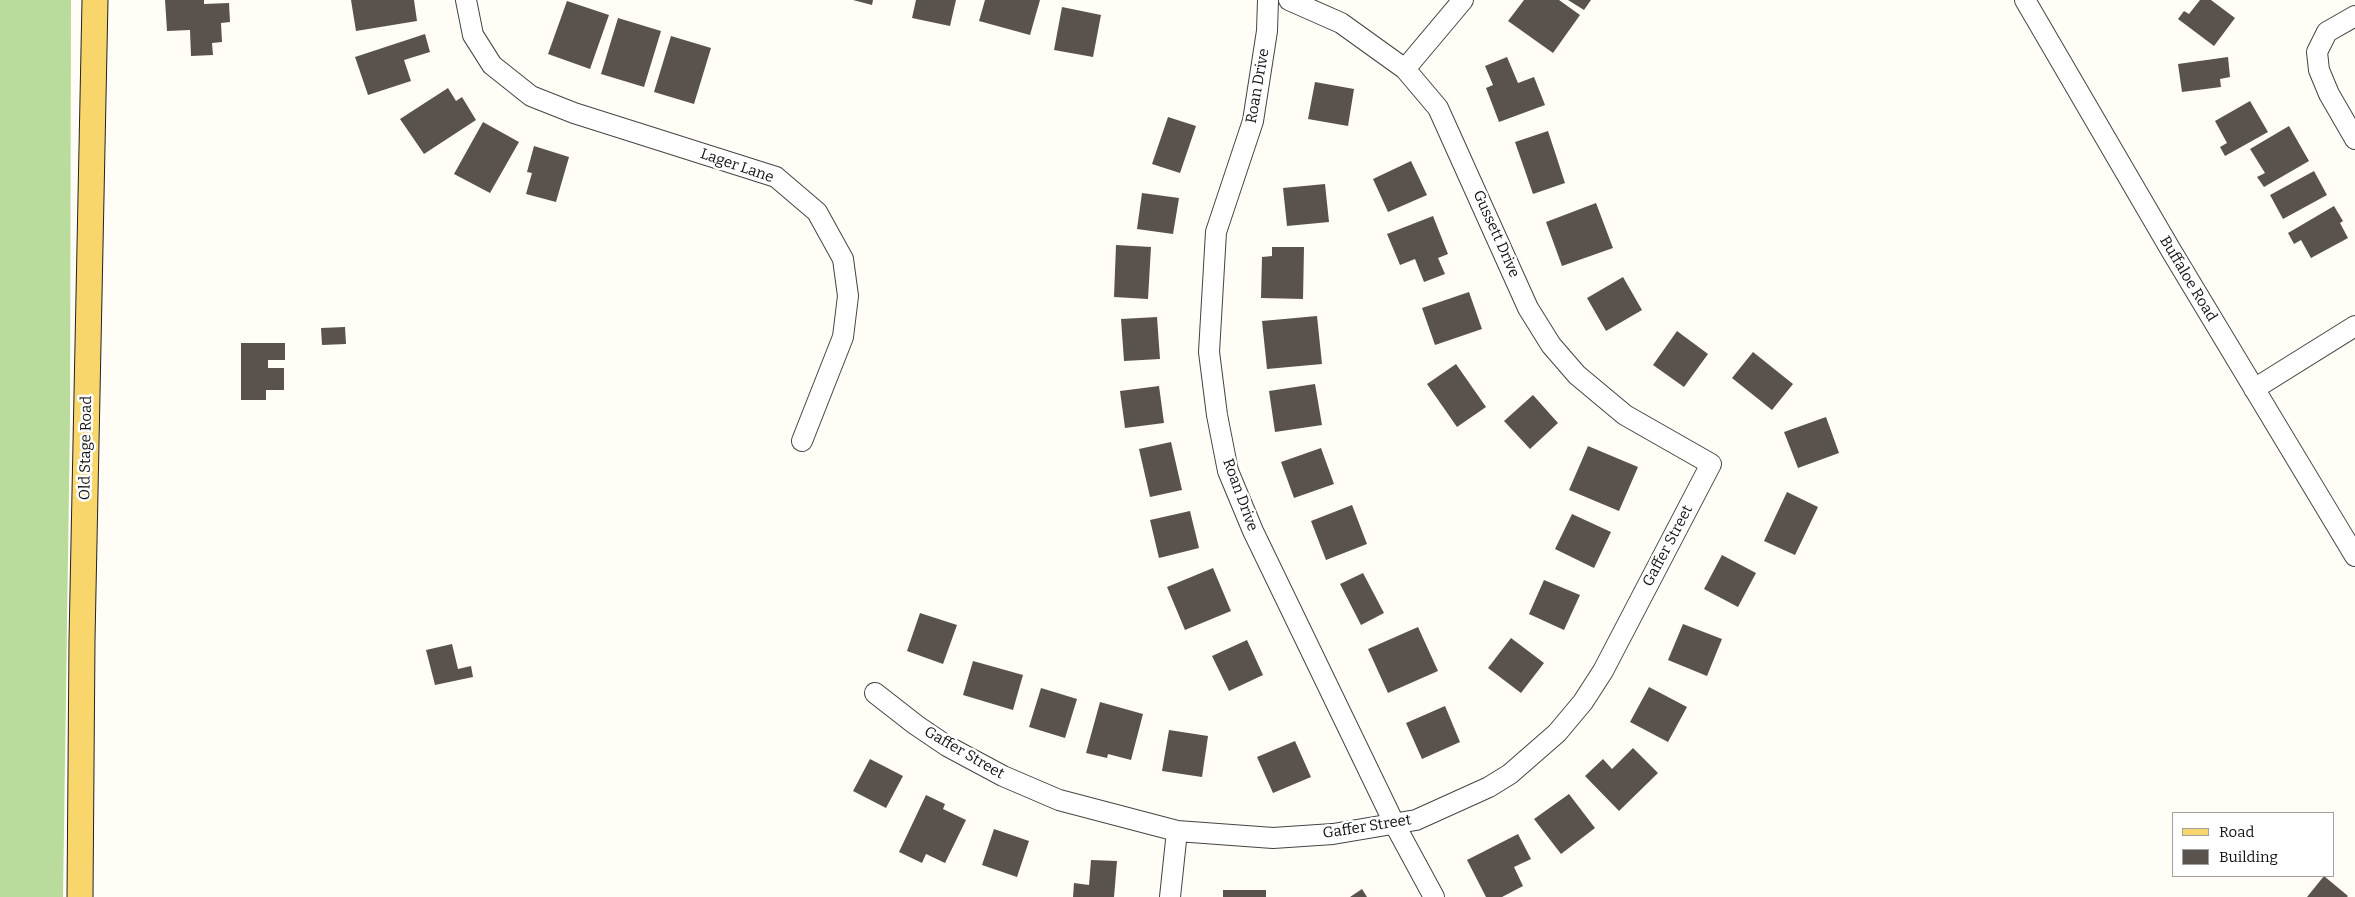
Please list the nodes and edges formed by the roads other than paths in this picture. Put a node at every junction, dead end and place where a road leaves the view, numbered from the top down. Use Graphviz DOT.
graph roads {
  1 [pos="95,0"];
  2 [pos="466,0"];
  3 [pos="1268,0"];
  4 [pos="1289,0"];
  5 [pos="1463,0"];
  6 [pos="2025,0"];
  7 [pos="2355,16"];
  8 [pos="1405,69"];
  9 [pos="2355,139"];
  10 [pos="2355,326"];
  11 [pos="2254,390"];
  12 [pos="802,441"];
  13 [pos="1711,464"];
  14 [pos="2355,556"];
  15 [pos="875,693"];
  16 [pos="1395,825"];
  17 [pos="1177,831"];
  18 [pos="80,897"];
  19 [pos="1170,897"];
  20 [pos="1434,897"];
  1 -- 18 [label="main road, Old Stage Road"];
  2 -- 12 [label="street, Lager Lane"];
  3 -- 16 [label="street, Roan Drive"];
  4 -- 8 [label="street, Gussett Drive"];
  5 -- 8 [label="street"];
  6 -- 11 [label="street, Buffaloe Road"];
  7 -- 9 [label="street"];
  8 -- 13 [label="street, Gussett Drive"];
  10 -- 11 [label="street"];
  11 -- 14 [label="street, Buffaloe Road"];
  13 -- 16 [label="street, Gaffer Street"];
  15 -- 17 [label="street, Gaffer Street"];
  16 -- 17 [label="street, Gaffer Street"];
  16 -- 20 [label="street, Roan Drive"];
  17 -- 19 [label="street"];
}
